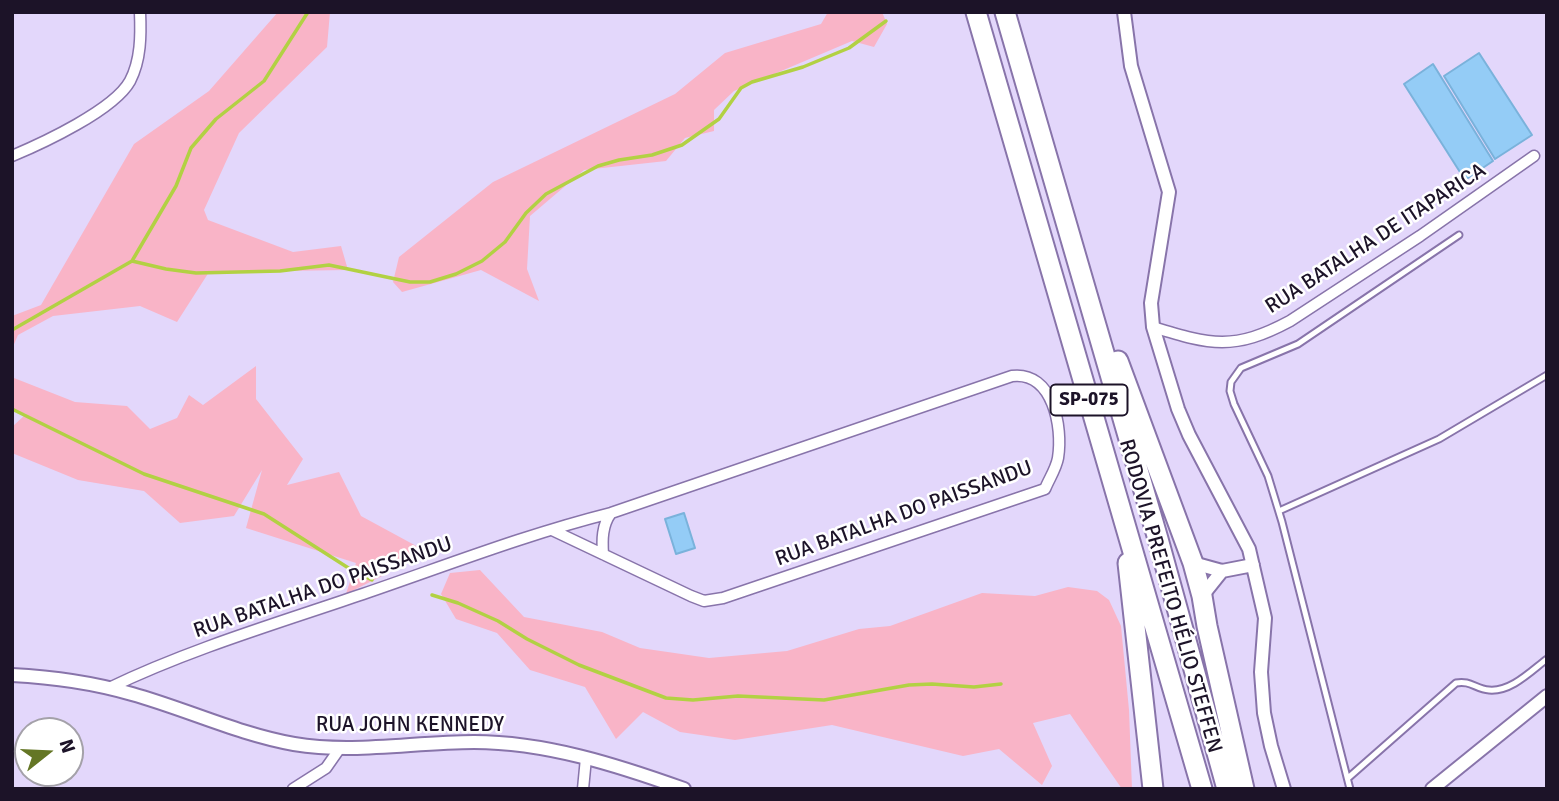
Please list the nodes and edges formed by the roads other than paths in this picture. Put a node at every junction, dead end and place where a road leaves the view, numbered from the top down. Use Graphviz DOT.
graph roads {
  1 [pos="140,12"];
  2 [pos="976,12"];
  3 [pos="1005,12"];
  4 [pos="1124,12"];
  5 [pos="1045,155"];
  6 [pos="12,156"];
  7 [pos="1534,156"];
  8 [pos="1459,235"];
  9 [pos="1153,327"];
  10 [pos="1547,375"];
  11 [pos="1279,511"];
  12 [pos="611,513"];
  13 [pos="1126,527"];
  14 [pos="552,530"];
  15 [pos="603,554"];
  16 [pos="1193,563"];
  17 [pos="1253,565"];
  18 [pos="1222,571"];
  19 [pos="1202,596"];
  20 [pos="1547,659"];
  21 [pos="12,675"];
  22 [pos="109,688"];
  23 [pos="1547,696"];
  24 [pos="340,748"];
  25 [pos="586,758"];
  26 [pos="1348,778"];
  27 [pos="293,789"];
  28 [pos="583,789"];
  29 [pos="684,789"];
  30 [pos="1153,789"];
  31 [pos="1202,789"];
  32 [pos="1227,789"];
  33 [pos="1244,789"];
  34 [pos="1284,789"];
  35 [pos="1350,789"];
  36 [pos="1432,789"];
  1 -- 6 [label="street"];
  2 -- 13 [label="highway, RODOVIA PREFEITO HÉLIO STEFFEN / SP-075"];
  3 -- 5 [label="highway, RODOVIA PREFEITO HÉLIO STEFFEN / SP-075"];
  4 -- 9 [label="street"];
  5 -- 16 [label="highway"];
  5 -- 32 [label="highway, RODOVIA PREFEITO HÉLIO STEFFEN / SP-075"];
  7 -- 9 [label="street, RUA BATALHA DE ITAPARICA"];
  8 -- 11 [label="lane"];
  9 -- 17 [label="street"];
  10 -- 11 [label="lane"];
  11 -- 26 [label="lane"];
  12 -- 14 [label="street, RUA BATALHA DO PAISSANDU"];
  12 -- 15 [label="street"];
  12 -- 15 [label="street, RUA BATALHA DO PAISSANDU"];
  13 -- 30 [label="highway"];
  13 -- 31 [label="highway, RODOVIA PREFEITO HÉLIO STEFFEN / SP-075"];
  14 -- 15 [label="street, RUA BATALHA DO PAISSANDU"];
  14 -- 22 [label="street, RUA BATALHA DO PAISSANDU"];
  16 -- 18 [label="street"];
  16 -- 19 [label="highway"];
  17 -- 18 [label="street"];
  17 -- 34 [label="street"];
  18 -- 19 [label="street"];
  19 -- 33 [label="highway"];
  20 -- 26 [label="lane"];
  21 -- 22 [label="street, RUA JOHN KENNEDY"];
  22 -- 24 [label="street, RUA JOHN KENNEDY"];
  23 -- 36 [label="street"];
  24 -- 25 [label="street, RUA JOHN KENNEDY"];
  24 -- 27 [label="street"];
  25 -- 28 [label="street"];
  25 -- 29 [label="street, RUA JOHN KENNEDY"];
  26 -- 35 [label="lane"];
}
